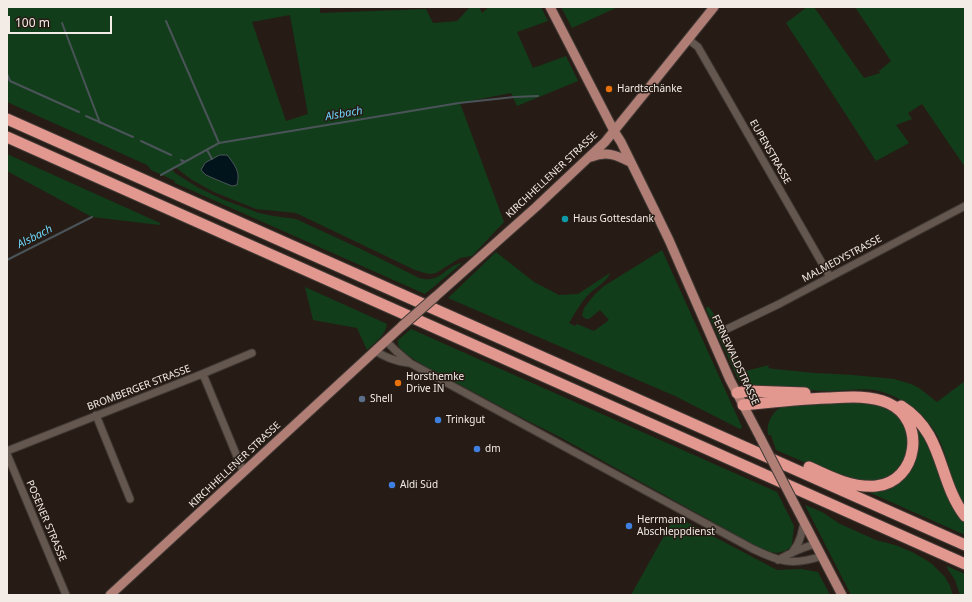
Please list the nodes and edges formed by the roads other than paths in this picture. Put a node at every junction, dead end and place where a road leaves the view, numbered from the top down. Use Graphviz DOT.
graph roads {
  1 [pos="550,7"];
  2 [pos="714,7"];
  3 [pos="688,39"];
  4 [pos="7,119"];
  5 [pos="614,131"];
  6 [pos="7,136"];
  7 [pos="588,158"];
  8 [pos="630,162"];
  9 [pos="965,206"];
  10 [pos="830,277"];
  11 [pos="727,329"];
  12 [pos="386,341"];
  13 [pos="375,351"];
  14 [pos="252,353"];
  15 [pos="410,363"];
  16 [pos="202,374"];
  17 [pos="737,393"];
  18 [pos="743,405"];
  19 [pos="96,415"];
  20 [pos="7,451"];
  21 [pos="7,454"];
  22 [pos="772,459"];
  23 [pos="243,471"];
  24 [pos="130,499"];
  25 [pos="965,516"];
  26 [pos="804,522"];
  27 [pos="815,544"];
  28 [pos="965,545"];
  29 [pos="792,552"];
  30 [pos="822,556"];
  31 [pos="778,560"];
  32 [pos="965,564"];
  33 [pos="66,595"];
  34 [pos="110,595"];
  35 [pos="842,595"];
  1 -- 5 [label="main road, FERNEWALDSTRASSE"];
  2 -- 3 [label="main road, KIRCHHELLENER STRASSE"];
  3 -- 5 [label="main road, KIRCHHELLENER STRASSE"];
  3 -- 10 [label="street, EUPENSTRASSE"];
  4 -- 22 [label="highway"];
  5 -- 7 [label="main road, KIRCHHELLENER STRASSE"];
  5 -- 8 [label="main road, FERNEWALDSTRASSE"];
  6 -- 32 [label="highway"];
  7 -- 8 [label="main road"];
  7 -- 12 [label="main road, KIRCHHELLENER STRASSE, bridge"];
  8 -- 17 [label="main road, FERNEWALDSTRASSE"];
  9 -- 10 [label="street, MALMEDYSTRASSE"];
  10 -- 11 [label="street, MALMEDYSTRASSE"];
  12 -- 13 [label="main road, KIRCHHELLENER STRASSE"];
  12 -- 15 [label="street"];
  13 -- 15 [label="street"];
  13 -- 23 [label="main road, KIRCHHELLENER STRASSE"];
  14 -- 16 [label="street"];
  15 -- 31 [label="street"];
  16 -- 19 [label="street, BROMBERGER STRASSE"];
  16 -- 23 [label="street, BROMBERGER STRASSE"];
  17 -- 18 [label="main road, FERNEWALDSTRASSE"];
  17 -- 25 [label="highway"];
  18 -- 22 [label="highway"];
  18 -- 26 [label="main road, FERNEWALDSTRASSE, bridge"];
  19 -- 20 [label="street, BROMBERGER STRASSE"];
  19 -- 24 [label="street"];
  21 -- 33 [label="street, POSENER STRASSE"];
  22 -- 28 [label="highway"];
  23 -- 34 [label="main road, KIRCHHELLENER STRASSE"];
  26 -- 27 [label="main road, FERNEWALDSTRASSE"];
  26 -- 29 [label="street"];
  27 -- 29 [label="street"];
  27 -- 30 [label="main road, FERNEWALDSTRASSE"];
  29 -- 31 [label="street"];
  30 -- 31 [label="street"];
  30 -- 35 [label="main road, FERNEWALDSTRASSE"];
}
